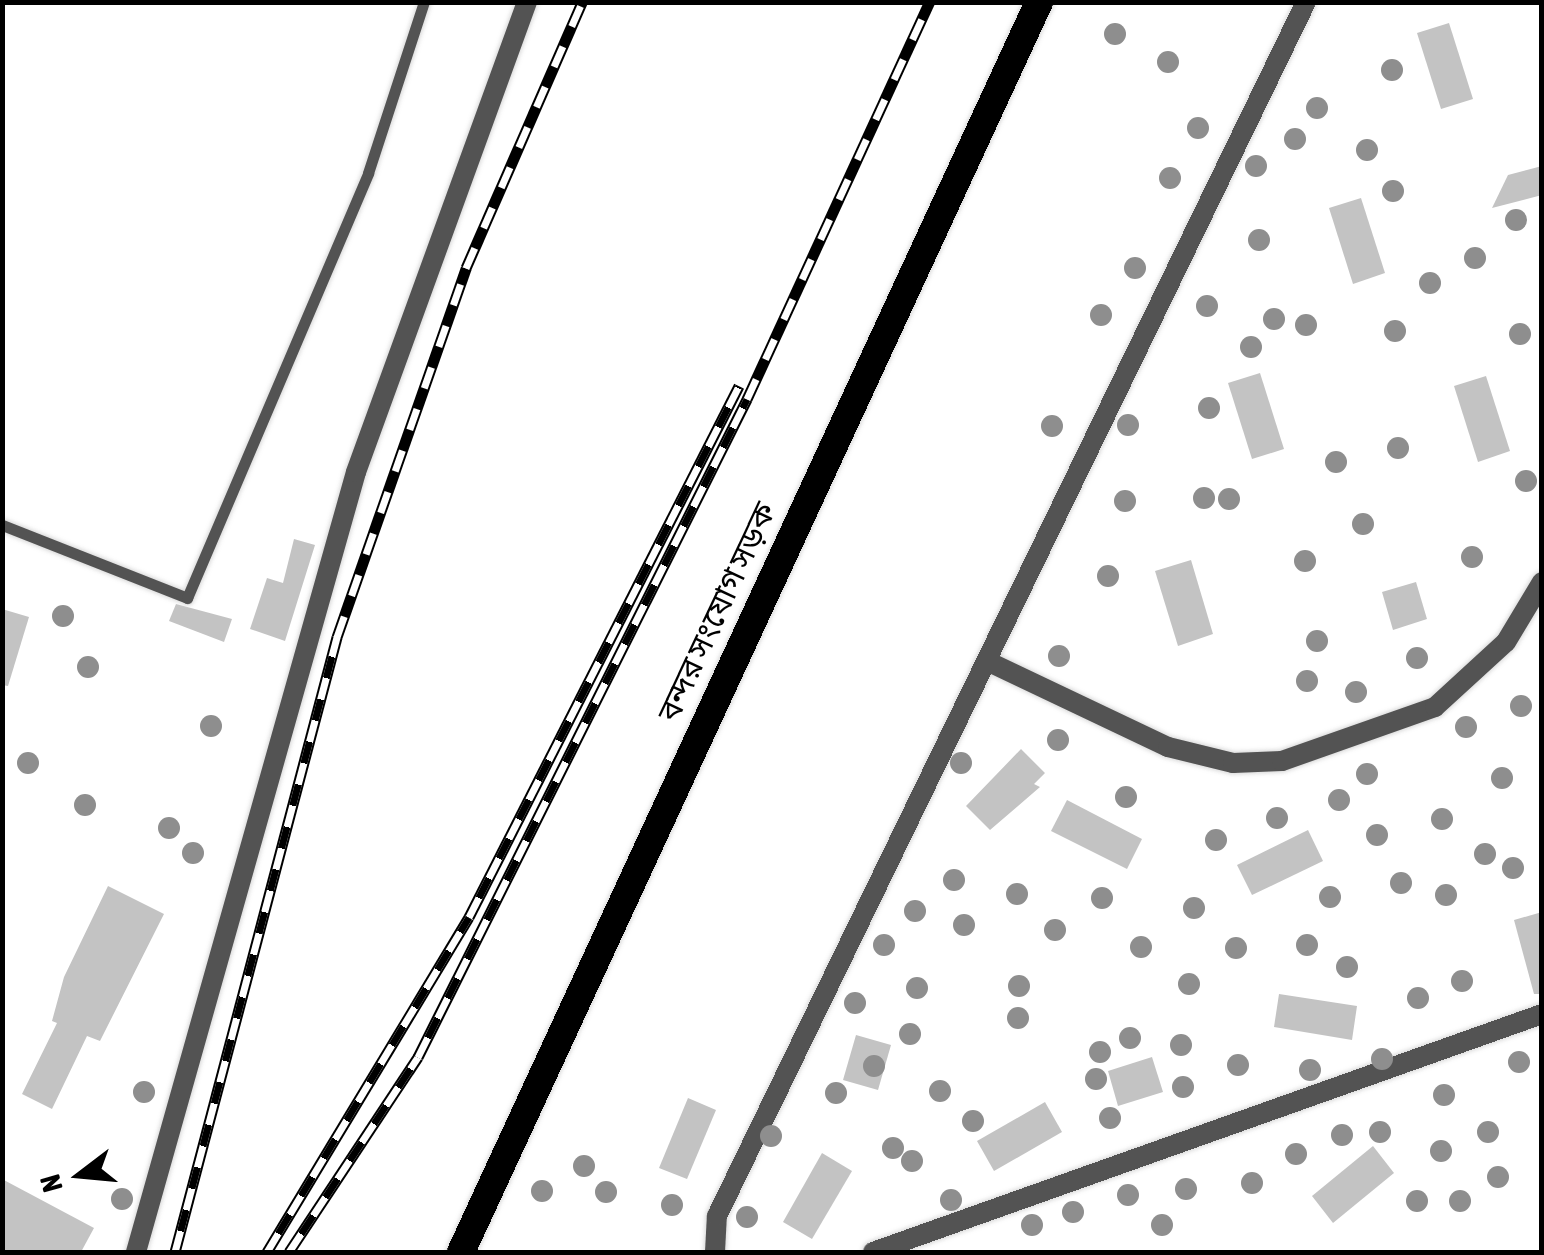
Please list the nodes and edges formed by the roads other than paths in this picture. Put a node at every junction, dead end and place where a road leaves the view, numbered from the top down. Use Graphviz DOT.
graph roads {
  1 [pos="424,2"];
  2 [pos="527,2"];
  3 [pos="1040,2"];
  4 [pos="1306,2"];
  5 [pos="2,525"];
  6 [pos="1542,582"];
  7 [pos="990,662"];
  8 [pos="1542,1014"];
  9 [pos="136,1252"];
  10 [pos="461,1252"];
  11 [pos="715,1252"];
  12 [pos="872,1252"];
  1 -- 5 [label="lane"];
  2 -- 9 [label="street"];
  3 -- 10 [label="highway, বন্দর সংযোগ সড়ক"];
  4 -- 7 [label="street"];
  6 -- 7 [label="street"];
  7 -- 11 [label="street"];
  8 -- 12 [label="street"];
}
